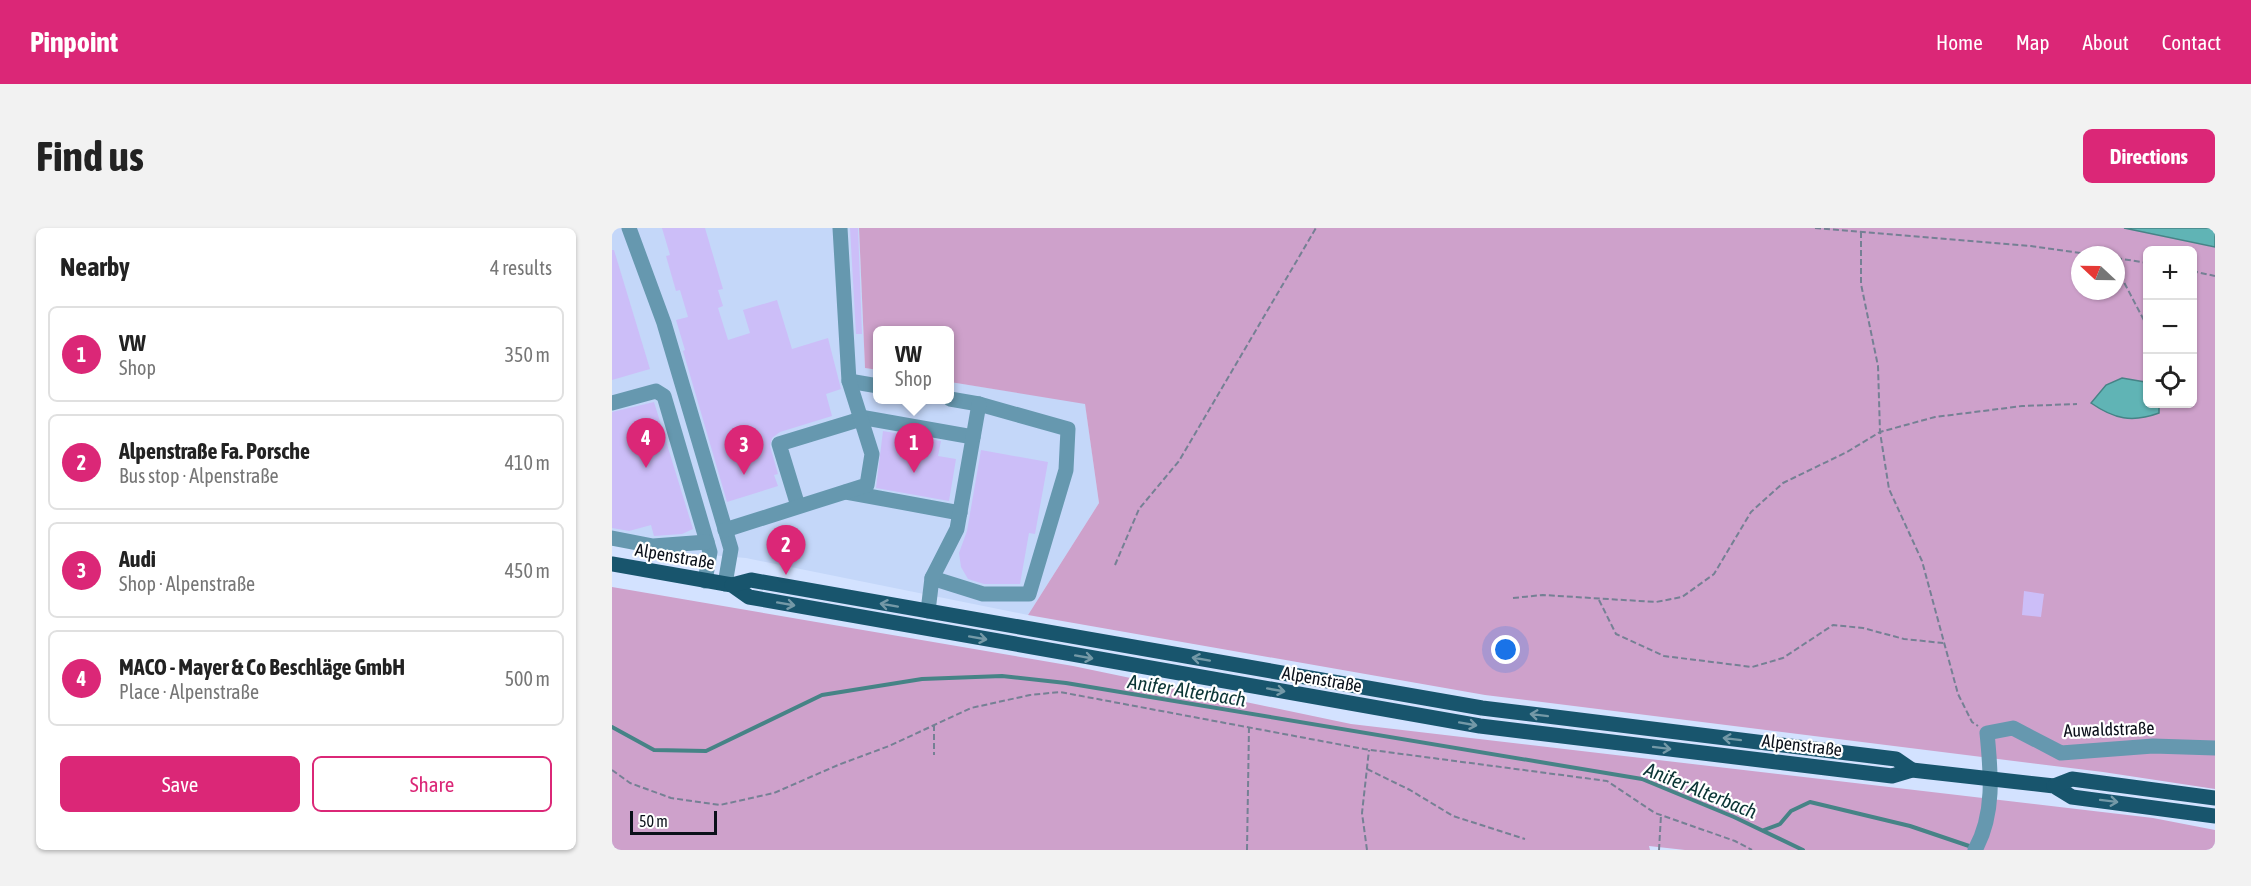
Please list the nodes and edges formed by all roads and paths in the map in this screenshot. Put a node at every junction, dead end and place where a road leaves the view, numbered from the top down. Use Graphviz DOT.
graph roads {
  1 [pos="629,228"];
  2 [pos="840,228"];
  3 [pos="1316,228"];
  4 [pos="1815,228"];
  5 [pos="1861,232"];
  6 [pos="2071,252"];
  7 [pos="2125,259"];
  8 [pos="2143,262"];
  9 [pos="2197,272"];
  10 [pos="2215,276"];
  11 [pos="2125,284"];
  12 [pos="2143,318"];
  13 [pos="849,381"];
  14 [pos="873,385"];
  15 [pos="954,400"];
  16 [pos="612,403"];
  17 [pos="979,404"];
  18 [pos="2077,404"];
  19 [pos="861,418"];
  20 [pos="1880,432"];
  21 [pos="973,436"];
  22 [pos="843,492"];
  23 [pos="798,506"];
  24 [pos="960,513"];
  25 [pos="725,530"];
  26 [pos="612,538"];
  27 [pos="707,542"];
  28 [pos="612,564"];
  29 [pos="1115,565"];
  30 [pos="932,578"];
  31 [pos="705,580"];
  32 [pos="728,585"];
  33 [pos="1513,598"];
  34 [pos="1598,599"];
  35 [pos="928,611"];
  36 [pos="1943,644"];
  37 [pos="934,725"];
  38 [pos="1249,727"];
  39 [pos="1987,733"];
  40 [pos="2215,748"];
  41 [pos="1369,750"];
  42 [pos="934,755"];
  43 [pos="1367,769"];
  44 [pos="612,770"];
  45 [pos="1912,770"];
  46 [pos="1991,779"];
  47 [pos="2054,786"];
  48 [pos="2215,798"];
  49 [pos="1661,815"];
  50 [pos="2215,816"];
  51 [pos="1525,839"];
  52 [pos="1248,850"];
  53 [pos="1367,850"];
  54 [pos="1659,850"];
  55 [pos="1752,850"];
  56 [pos="1974,850"];
  1 -- 25 [label="lane"];
  2 -- 13 [label="lane"];
  3 -- 29 [label="path"];
  4 -- 5 [label="path"];
  5 -- 6 [label="path"];
  5 -- 20 [label="path"];
  7 -- 8 [label="path"];
  9 -- 10 [label="path"];
  11 -- 12 [label="path"];
  13 -- 14 [label="lane"];
  13 -- 19 [label="lane"];
  15 -- 17 [label="lane"];
  16 -- 27 [label="lane"];
  17 -- 21 [label="lane"];
  17 -- 30 [label="lane"];
  18 -- 20 [label="path"];
  19 -- 21 [label="lane"];
  19 -- 22 [label="lane"];
  19 -- 23 [label="lane"];
  20 -- 34 [label="path"];
  20 -- 36 [label="path"];
  21 -- 24 [label="lane"];
  22 -- 23 [label="lane"];
  22 -- 24 [label="lane"];
  23 -- 25 [label="lane"];
  24 -- 30 [label="lane"];
  25 -- 32 [label="lane"];
  26 -- 27 [label="lane"];
  27 -- 31 [label="lane"];
  28 -- 31 [label="main road, Alpenstraße"];
  30 -- 35 [label="lane"];
  31 -- 32 [label="main road, Alpenstraße"];
  35 -- 32 [label="main road, Alpenstraße, one-way"];
  32 -- 45 [label="main road, Alpenstraße, one-way"];
  33 -- 34 [label="path"];
  34 -- 36 [label="path"];
  45 -- 35 [label="main road, Alpenstraße, one-way"];
  36 -- 39 [label="path"];
  37 -- 38 [label="path"];
  37 -- 42 [label="path"];
  37 -- 44 [label="path"];
  38 -- 41 [label="path"];
  38 -- 52 [label="path"];
  39 -- 40 [label="lane, Auwaldstraße"];
  39 -- 46 [label="lane"];
  41 -- 43 [label="path"];
  41 -- 49 [label="path"];
  43 -- 51 [label="path"];
  43 -- 53 [label="path"];
  45 -- 46 [label="main road, Alpenstraße"];
  46 -- 47 [label="main road, Alpenstraße"];
  46 -- 56 [label="lane"];
  47 -- 48 [label="main road, Alpenstraße"];
  47 -- 50 [label="main road, Alpenstraße, one-way"];
  49 -- 54 [label="path"];
  49 -- 55 [label="path"];
}
